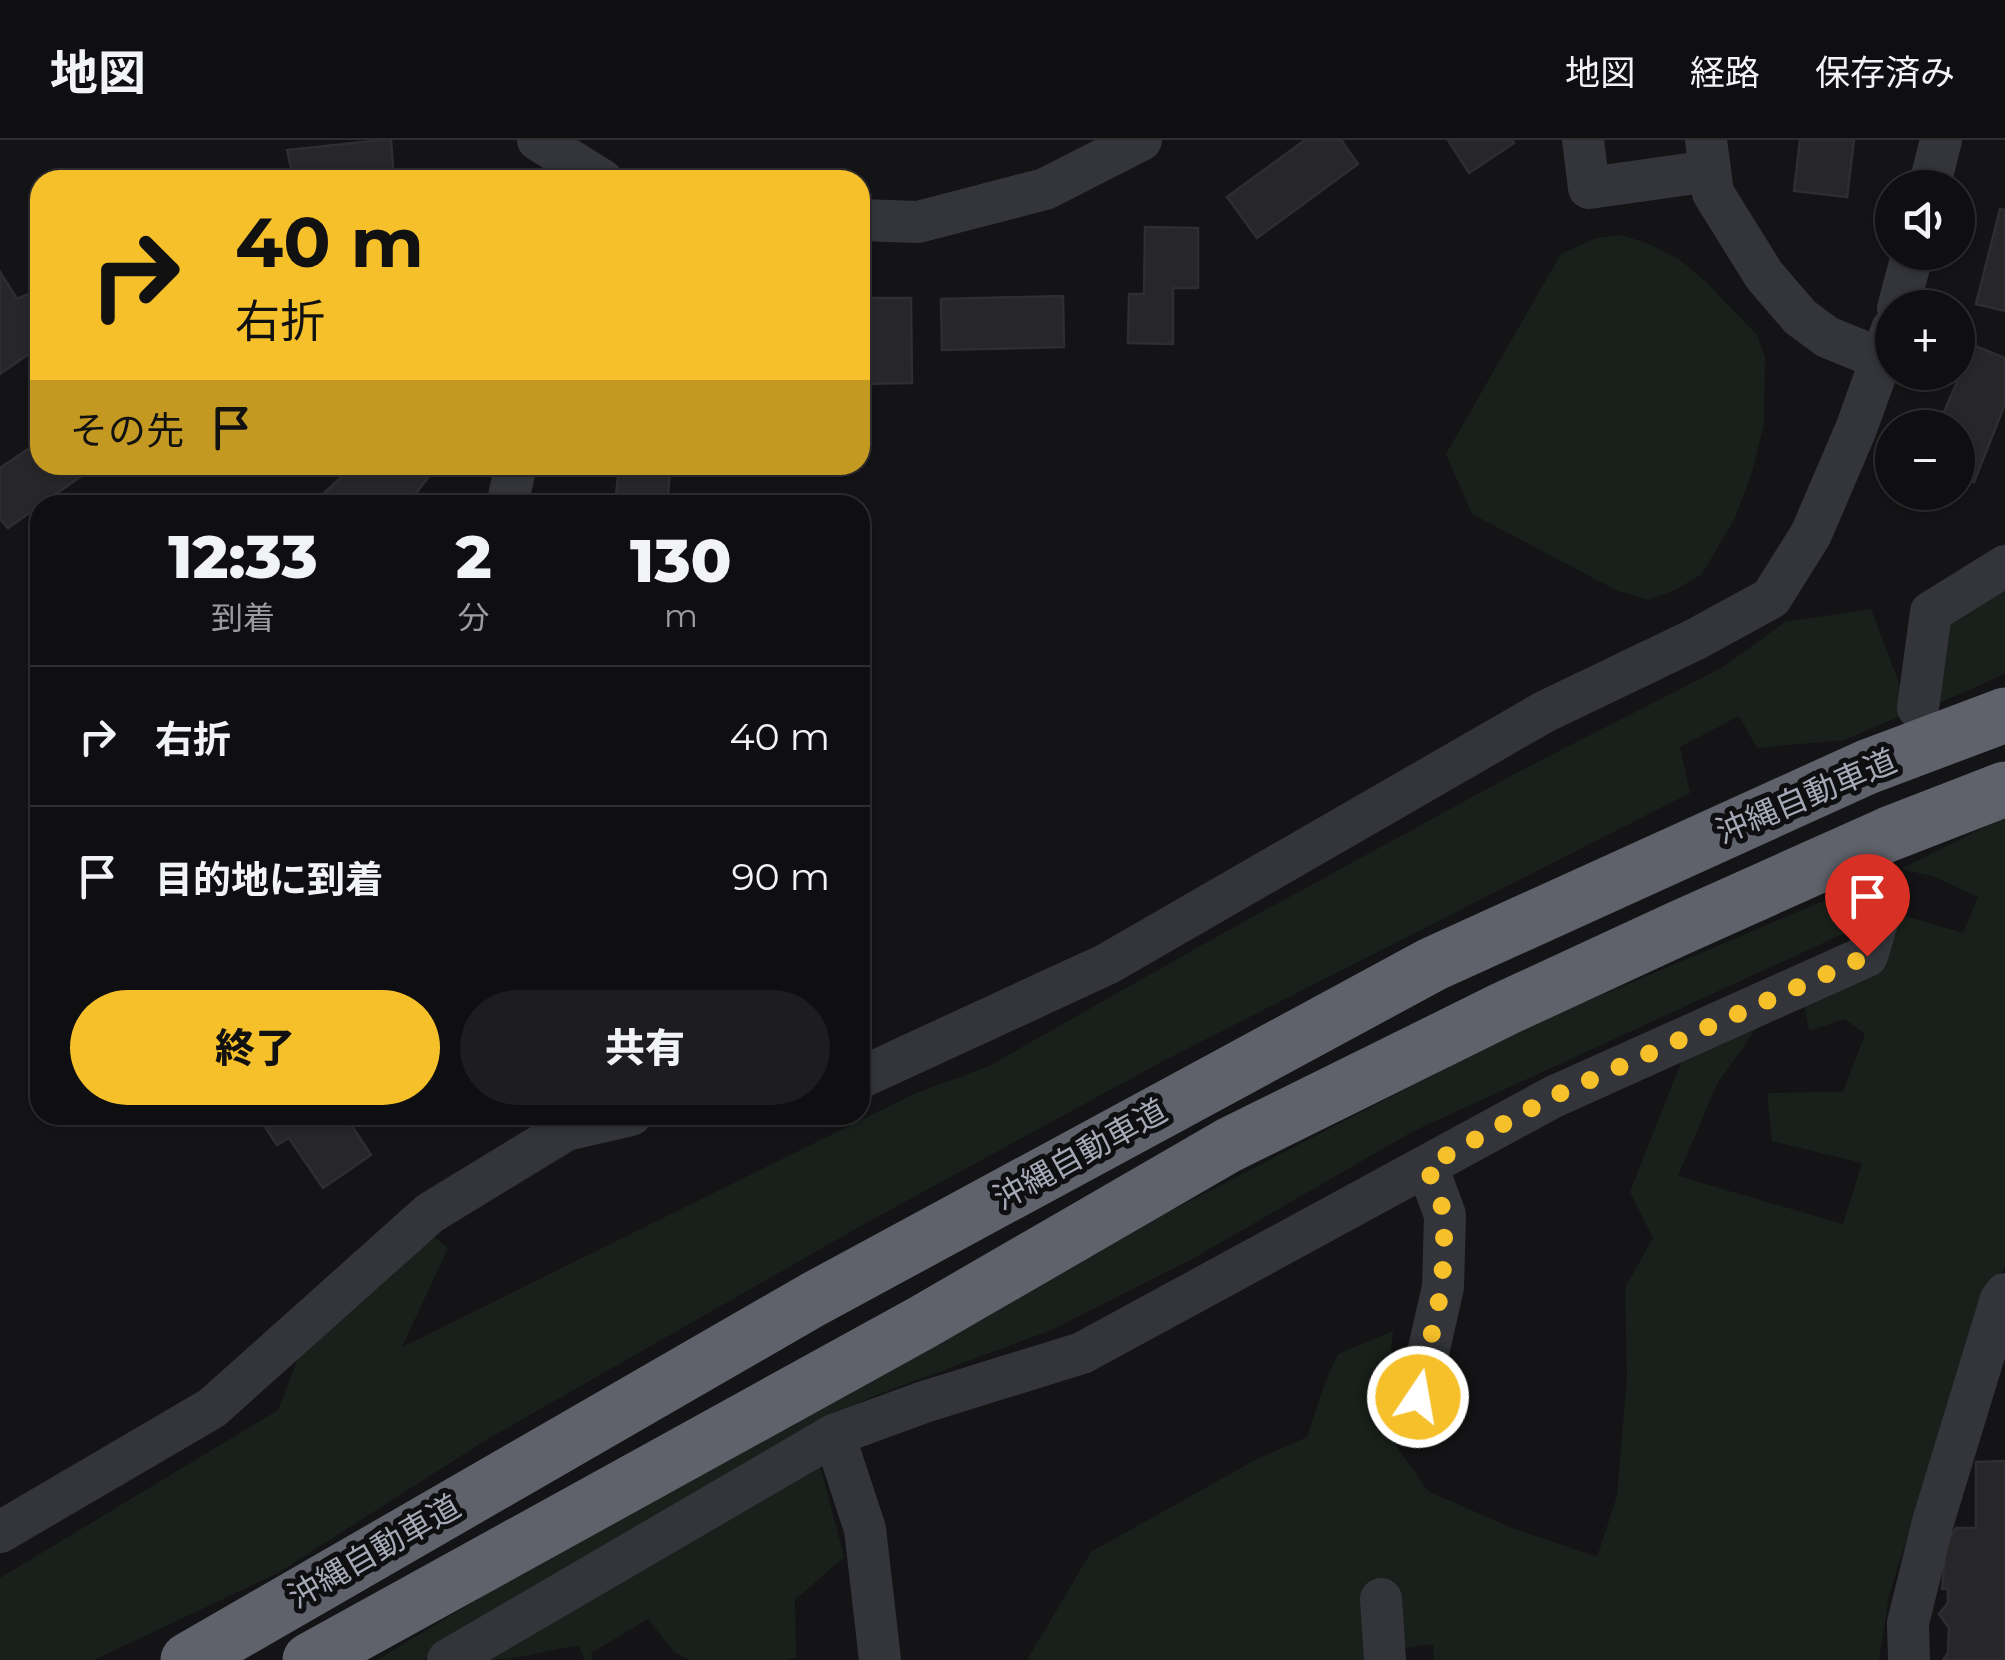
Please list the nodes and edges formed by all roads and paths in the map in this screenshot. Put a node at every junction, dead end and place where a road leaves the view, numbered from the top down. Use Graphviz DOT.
graph roads {
  1 [pos="538,140"];
  2 [pos="1141,140"];
  3 [pos="1583,140"];
  4 [pos="1941,140"];
  5 [pos="1708,156"];
  6 [pos="585,170"];
  7 [pos="1934,170"];
  8 [pos="870,220"];
  9 [pos="1875,343"];
  10 [pos="1875,374"];
  11 [pos="2005,566"];
  12 [pos="1918,708"];
  13 [pos="2005,715"];
  14 [pos="2005,789"];
  15 [pos="1887,889"];
  16 [pos="870,1073"];
  17 [pos="561,1125"];
  18 [pos="1427,1166"];
  19 [pos="2005,1294"];
  20 [pos="1418,1397"];
  21 [pos="834,1435"];
  22 [pos="0,1532"];
  23 [pos="1381,1599"];
  24 [pos="188,1660"];
  25 [pos="310,1660"];
  26 [pos="448,1660"];
  27 [pos="880,1660"];
  28 [pos="1386,1660"];
  29 [pos="1909,1660"];
  1 -- 6 [label="street"];
  2 -- 8 [label="street"];
  3 -- 5 [label="street"];
  4 -- 7 [label="street"];
  5 -- 9 [label="street"];
  10 -- 16 [label="street"];
  11 -- 12 [label="street"];
  13 -- 24 [label="highway, 沖縄自動車道"];
  14 -- 25 [label="highway, 沖縄自動車道"];
  15 -- 18 [label="street"];
  17 -- 22 [label="street"];
  18 -- 20 [label="street"];
  18 -- 21 [label="street"];
  19 -- 29 [label="street"];
  21 -- 26 [label="street"];
  21 -- 27 [label="street"];
  23 -- 28 [label="street"];
}
